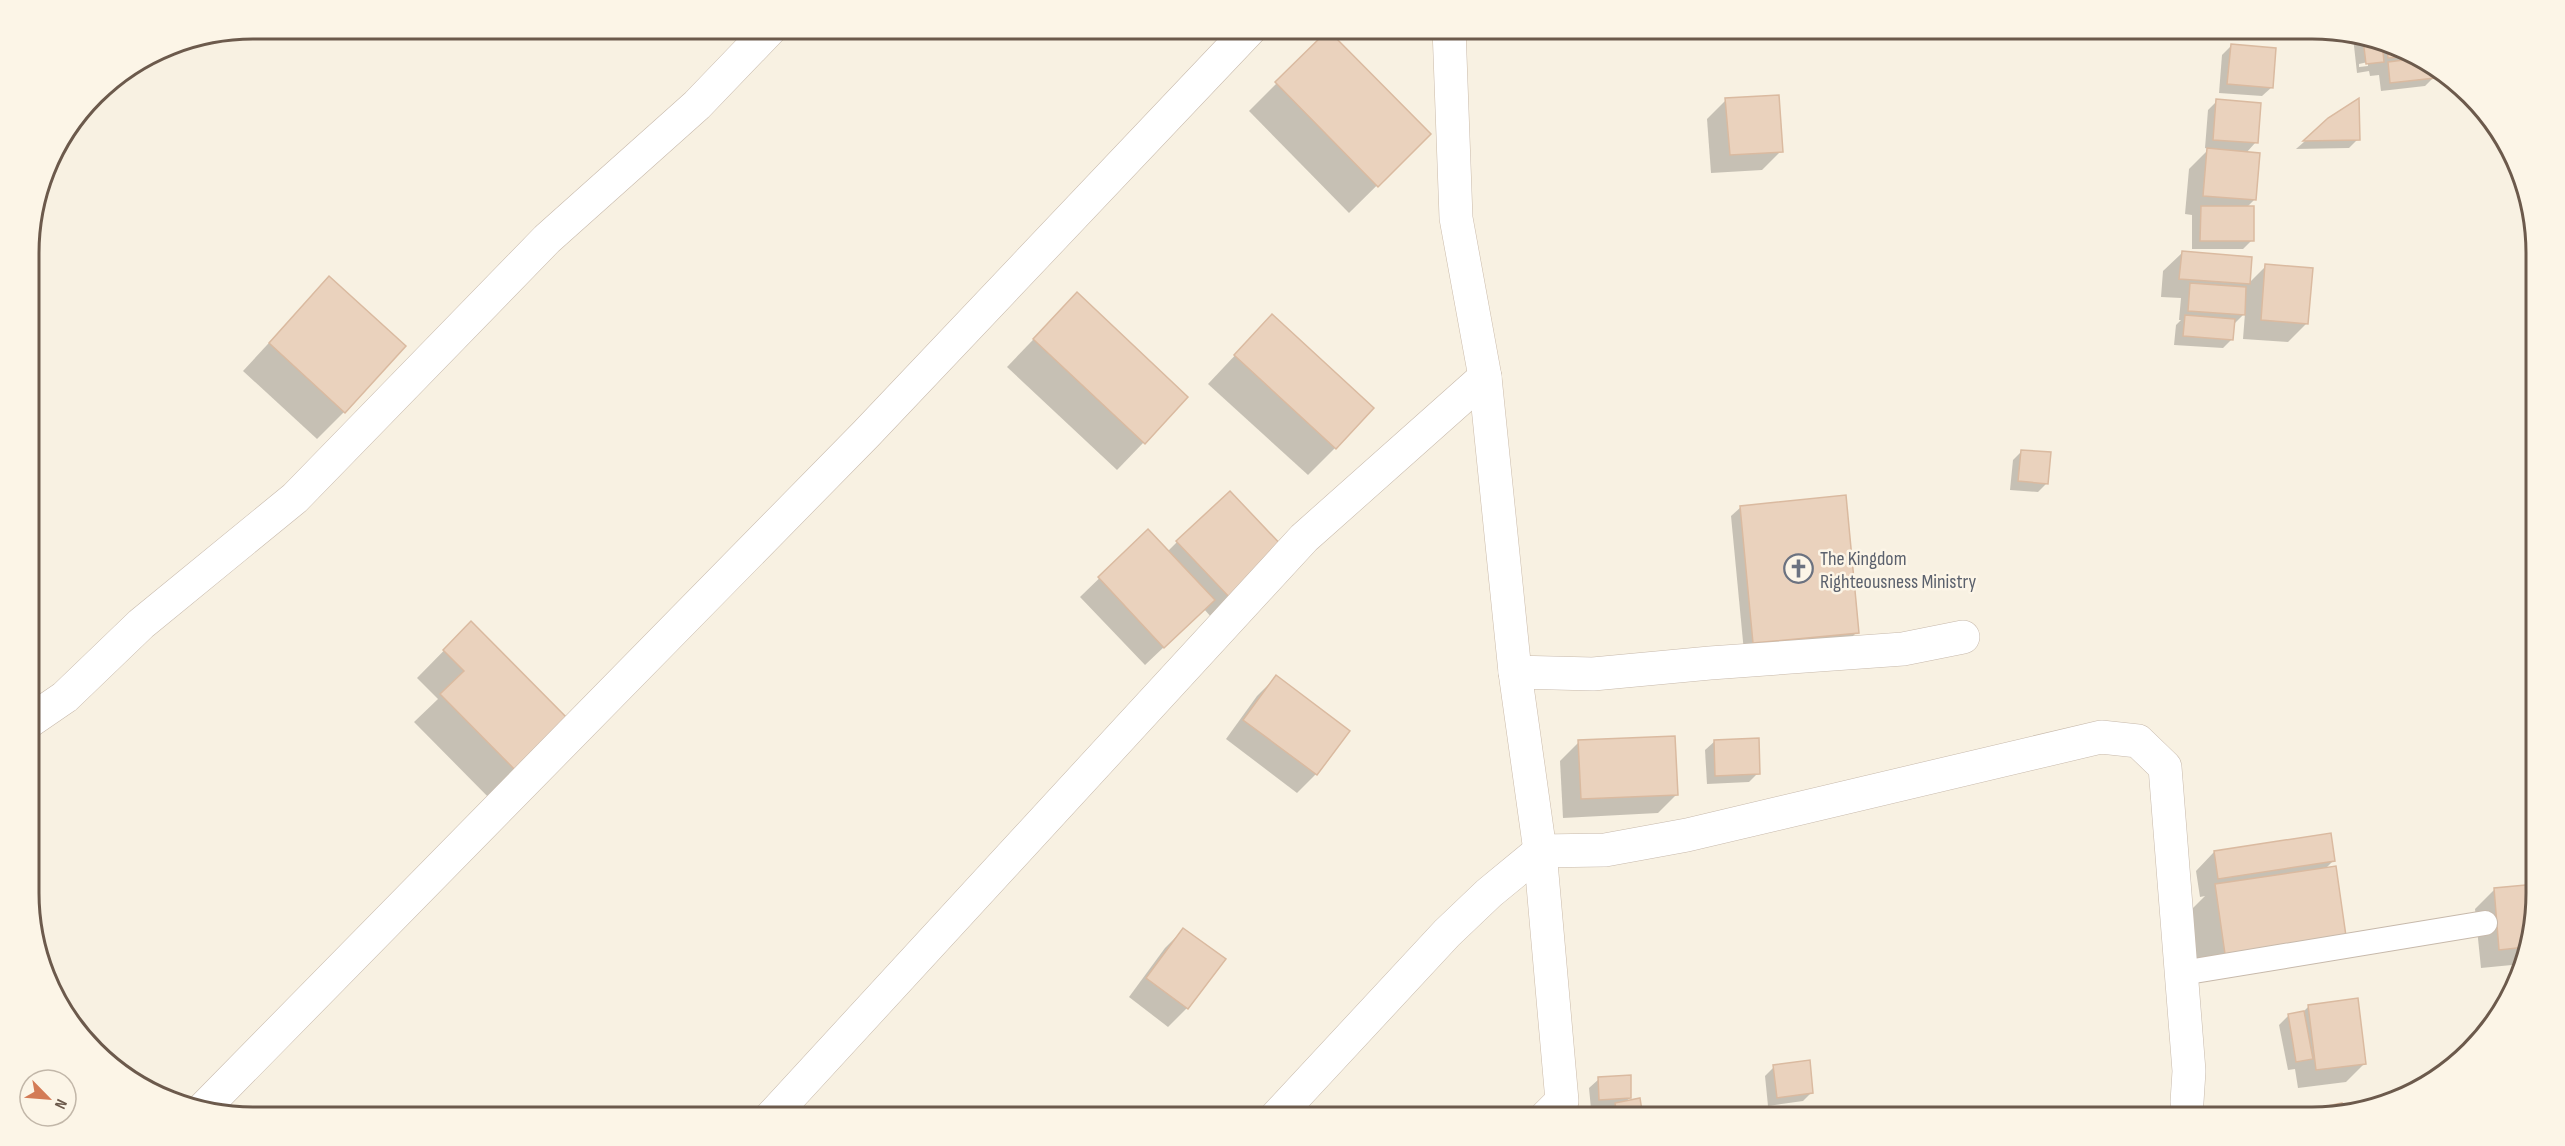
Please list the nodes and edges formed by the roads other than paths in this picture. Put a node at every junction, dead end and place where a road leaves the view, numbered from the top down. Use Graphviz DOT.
graph roads {
  1 [pos="760,39"];
  2 [pos="1241,39"];
  3 [pos="1449,39"];
  4 [pos="1485,377"];
  5 [pos="1963,637"];
  6 [pos="1515,672"];
  7 [pos="39,715"];
  8 [pos="1540,851"];
  9 [pos="2486,924"];
  10 [pos="2182,973"];
  11 [pos="2187,1102"];
  12 [pos="209,1103"];
  13 [pos="780,1107"];
  14 [pos="1285,1107"];
  15 [pos="1557,1107"];
  1 -- 7 [label="street"];
  2 -- 12 [label="street"];
  3 -- 4 [label="street"];
  4 -- 6 [label="street"];
  4 -- 13 [label="street"];
  5 -- 6 [label="street"];
  6 -- 8 [label="street"];
  8 -- 10 [label="street"];
  8 -- 14 [label="street"];
  8 -- 15 [label="street"];
  9 -- 10 [label="lane"];
  10 -- 11 [label="street"];
}
